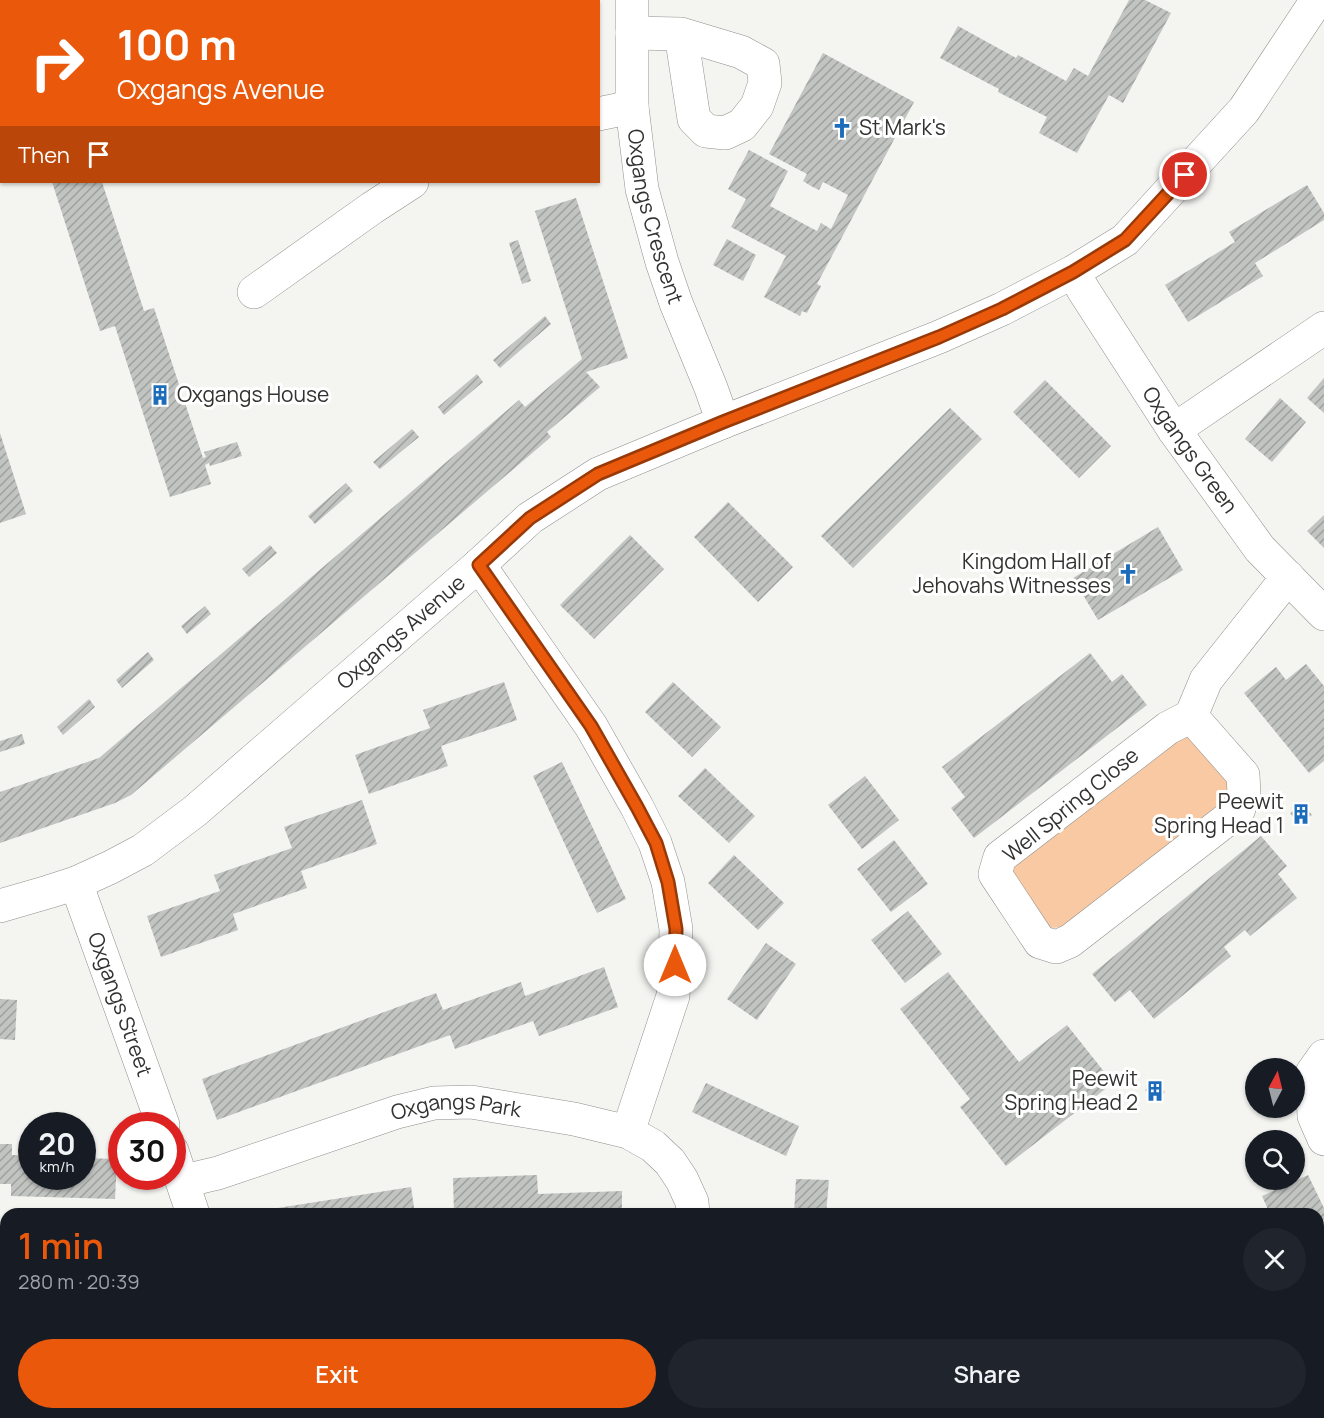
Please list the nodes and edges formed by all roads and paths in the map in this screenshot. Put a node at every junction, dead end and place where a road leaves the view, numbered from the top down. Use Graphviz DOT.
graph roads {
  1 [pos="632,0"];
  2 [pos="1317,0"];
  3 [pos="632,33"];
  4 [pos="681,34"];
  5 [pos="632,107"];
  6 [pos="600,114"];
  7 [pos="410,183"];
  8 [pos="1073,272"];
  9 [pos="254,292"];
  10 [pos="1324,328"];
  11 [pos="723,422"];
  12 [pos="1174,430"];
  13 [pos="479,565"];
  14 [pos="1288,577"];
  15 [pos="1324,614"];
  16 [pos="1191,716"];
  17 [pos="76,883"];
  18 [pos="0,906"];
  19 [pos="1324,1056"];
  20 [pos="158,1112"];
  21 [pos="628,1132"];
  22 [pos="1324,1138"];
  23 [pos="186,1181"];
  24 [pos="186,1188"];
  25 [pos="191,1208"];
  26 [pos="692,1208"];
  1 -- 3 [label="street, Oxgangs Crescent"];
  2 -- 8 [label="street, Oxgangs Avenue"];
  3 -- 4 [label="street"];
  3 -- 5 [label="street, Oxgangs Crescent"];
  5 -- 6 [label="street"];
  5 -- 11 [label="street, Oxgangs Crescent"];
  7 -- 9 [label="street"];
  8 -- 11 [label="street, Oxgangs Avenue"];
  8 -- 12 [label="street, Oxgangs Green"];
  10 -- 12 [label="street"];
  11 -- 13 [label="street, Oxgangs Avenue"];
  12 -- 14 [label="street, Oxgangs Green"];
  13 -- 17 [label="street, Oxgangs Avenue"];
  13 -- 21 [label="street"];
  14 -- 15 [label="street, Oxgangs Green"];
  14 -- 16 [label="street"];
  16 -- 16 [label="street, Well Spring Close"];
  17 -- 18 [label="street, Oxgangs Avenue"];
  17 -- 20 [label="street, Oxgangs Street"];
  19 -- 22 [label="street"];
  21 -- 23 [label="street, Oxgangs Park"];
  21 -- 26 [label="street, Oxgangs Park"];
  24 -- 25 [label="street"];
}
